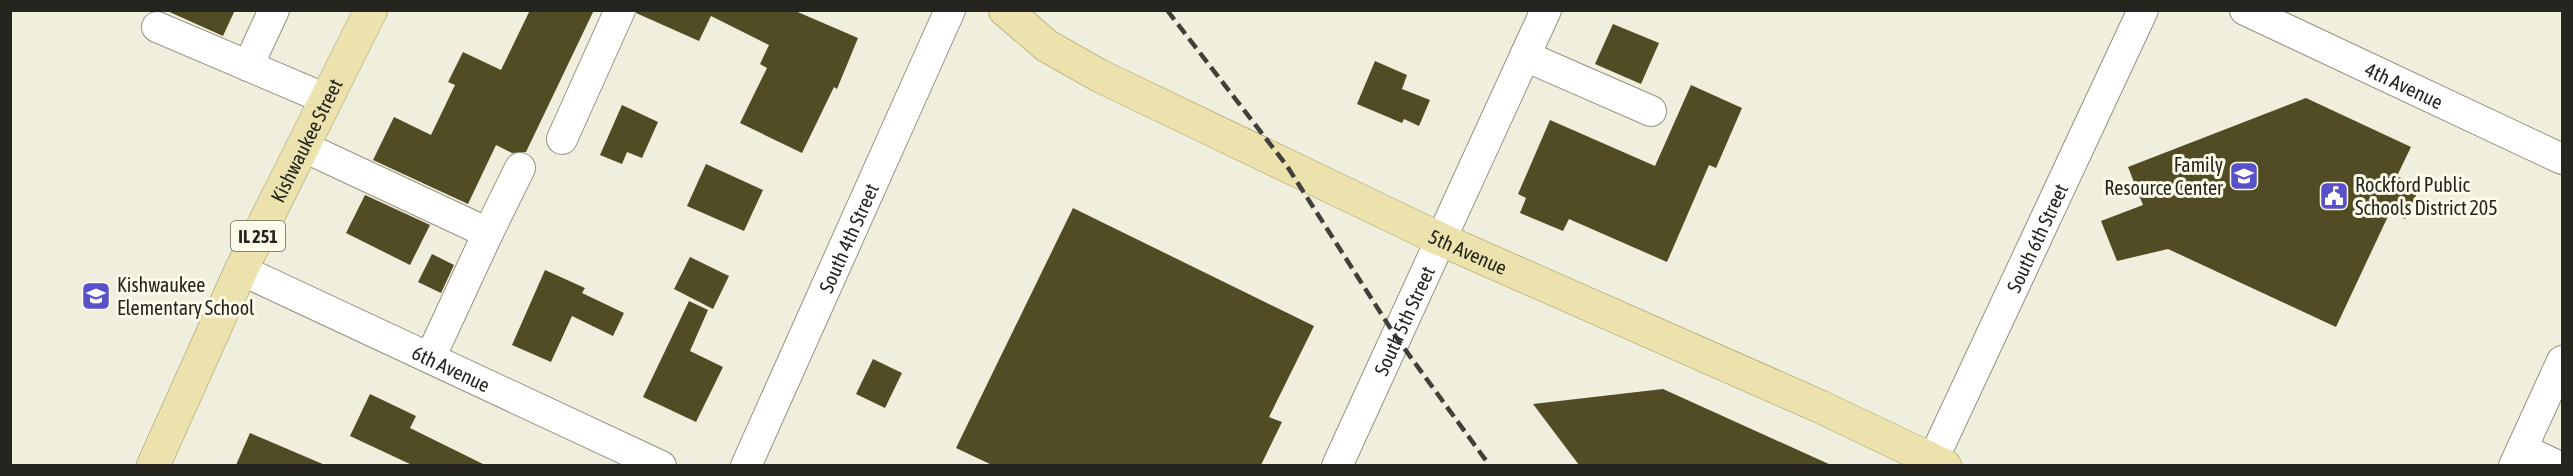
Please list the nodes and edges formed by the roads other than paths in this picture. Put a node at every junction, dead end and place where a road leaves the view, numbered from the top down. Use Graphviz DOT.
graph roads {
  1 [pos="274,10"];
  2 [pos="371,10"];
  3 [pos="620,10"];
  4 [pos="950,10"];
  5 [pos="1005,10"];
  6 [pos="1546,10"];
  7 [pos="2143,10"];
  8 [pos="2245,10"];
  9 [pos="157,27"];
  10 [pos="1525,56"];
  11 [pos="248,66"];
  12 [pos="326,99"];
  13 [pos="1651,111"];
  14 [pos="562,140"];
  15 [pos="302,146"];
  16 [pos="2562,159"];
  17 [pos="520,168"];
  18 [pos="488,233"];
  19 [pos="1440,239"];
  20 [pos="241,270"];
  21 [pos="430,358"];
  22 [pos="2562,361"];
  23 [pos="2518,457"];
  24 [pos="1936,463"];
  25 [pos="153,465"];
  26 [pos="662,465"];
  27 [pos="746,465"];
  28 [pos="1337,465"];
  29 [pos="2558,465"];
  1 -- 11 [label="street"];
  2 -- 12 [label="main road, Kishwaukee Street / IL 251"];
  3 -- 14 [label="street"];
  4 -- 27 [label="street, South 4th Street"];
  5 -- 19 [label="main road, 5th Avenue"];
  6 -- 10 [label="street, South 5th Street"];
  7 -- 24 [label="street, South 6th Street"];
  8 -- 16 [label="street, 4th Avenue"];
  9 -- 11 [label="street"];
  10 -- 13 [label="street"];
  10 -- 19 [label="street, South 5th Street"];
  11 -- 12 [label="street"];
  12 -- 15 [label="main road, Kishwaukee Street / IL 251"];
  15 -- 18 [label="street"];
  15 -- 20 [label="main road, Kishwaukee Street / IL 251"];
  17 -- 18 [label="street"];
  18 -- 21 [label="street"];
  19 -- 24 [label="main road, 5th Avenue"];
  19 -- 28 [label="street, South 5th Street"];
  20 -- 21 [label="street, 6th Avenue"];
  20 -- 25 [label="main road, Kishwaukee Street / IL 251"];
  21 -- 26 [label="street, 6th Avenue"];
  22 -- 23 [label="street"];
  23 -- 29 [label="street"];
}
